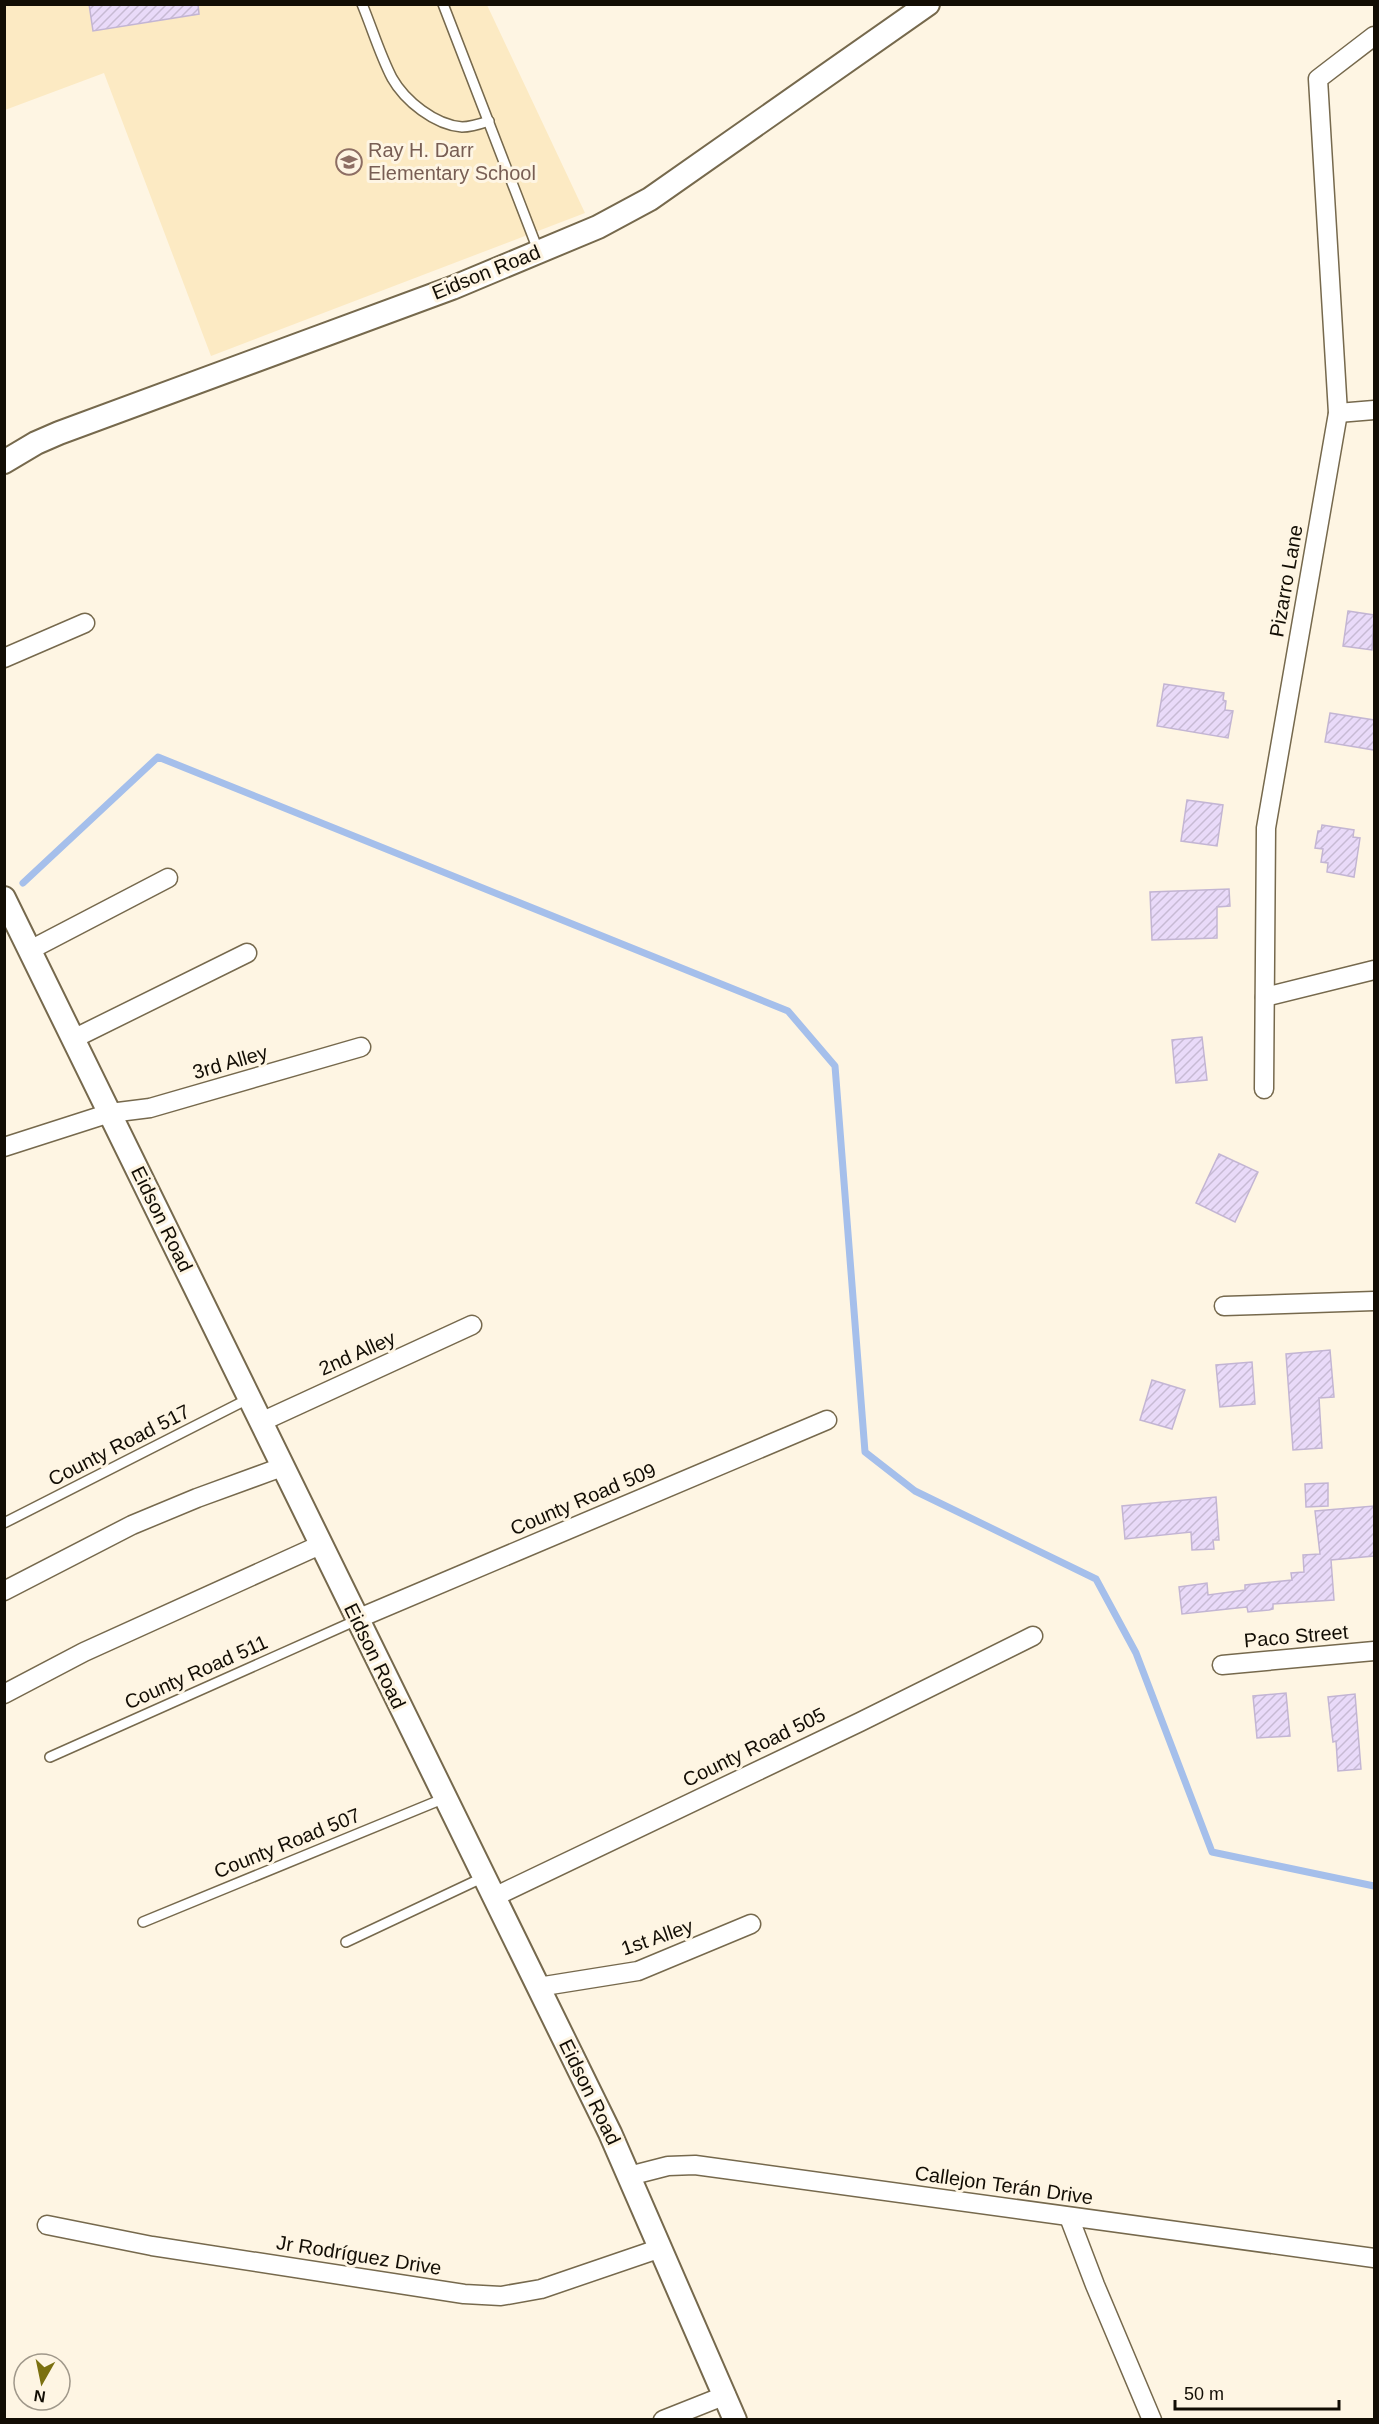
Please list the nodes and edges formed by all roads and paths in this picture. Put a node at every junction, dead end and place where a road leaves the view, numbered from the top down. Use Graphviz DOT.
graph roads {
  1 [pos="362,4"];
  2 [pos="443,4"];
  3 [pos="928,4"];
  4 [pos="1374,36"];
  5 [pos="489,121"];
  6 [pos="538,250"];
  7 [pos="1374,410"];
  8 [pos="1338,413"];
  9 [pos="4,462"];
  10 [pos="85,623"];
  11 [pos="4,658"];
  12 [pos="168,878"];
  13 [pos="4,898"];
  14 [pos="30,950"];
  15 [pos="247,953"];
  16 [pos="1374,970"];
  17 [pos="1265,997"];
  18 [pos="74,1039"];
  19 [pos="361,1047"];
  20 [pos="1264,1089"];
  21 [pos="110,1113"];
  22 [pos="4,1147"];
  23 [pos="1374,1301"];
  24 [pos="1224,1306"];
  25 [pos="472,1325"];
  26 [pos="250,1398"];
  27 [pos="827,1420"];
  28 [pos="261,1422"];
  29 [pos="282,1467"];
  30 [pos="4,1523"];
  31 [pos="320,1545"];
  32 [pos="4,1591"];
  33 [pos="357,1619"];
  34 [pos="1033,1636"];
  35 [pos="1374,1651"];
  36 [pos="1222,1665"];
  37 [pos="4,1694"];
  38 [pos="50,1757"];
  39 [pos="445,1798"];
  40 [pos="489,1887"];
  41 [pos="143,1922"];
  42 [pos="751,1924"];
  43 [pos="346,1942"];
  44 [pos="538,1987"];
  45 [pos="629,2176"];
  46 [pos="1070,2217"];
  47 [pos="47,2225"];
  48 [pos="661,2248"];
  49 [pos="1374,2258"];
  50 [pos="726,2395"];
  51 [pos="663,2420"];
  52 [pos="735,2420"];
  53 [pos="1152,2420"];
  1 -- 5 [label="lane"];
  2 -- 5 [label="lane"];
  3 -- 6 [label="street, Eidson Road"];
  4 -- 8 [label="street, Pizarro Lane"];
  5 -- 6 [label="lane"];
  6 -- 9 [label="street, Eidson Road"];
  7 -- 8 [label="street"];
  8 -- 17 [label="street, Pizarro Lane"];
  10 -- 11 [label="street"];
  12 -- 14 [label="street"];
  13 -- 14 [label="street, Eidson Road"];
  14 -- 18 [label="street, Eidson Road"];
  15 -- 18 [label="street"];
  16 -- 17 [label="street"];
  17 -- 20 [label="street, Pizarro Lane"];
  18 -- 21 [label="street, Eidson Road"];
  19 -- 21 [label="street, 3rd Alley"];
  21 -- 22 [label="street, 3rd Alley"];
  21 -- 26 [label="street, Eidson Road"];
  23 -- 24 [label="street"];
  25 -- 28 [label="street, 2nd Alley"];
  26 -- 28 [label="street, Eidson Road"];
  26 -- 30 [label="lane, County Road 517"];
  27 -- 33 [label="street, County Road 509"];
  28 -- 29 [label="street, Eidson Road"];
  29 -- 31 [label="street, Eidson Road"];
  29 -- 32 [label="street"];
  31 -- 33 [label="street, Eidson Road"];
  31 -- 37 [label="street"];
  33 -- 38 [label="lane, County Road 511"];
  33 -- 39 [label="street, Eidson Road"];
  34 -- 40 [label="street, County Road 505"];
  35 -- 36 [label="street, Paco Street"];
  39 -- 40 [label="street, Eidson Road"];
  39 -- 41 [label="lane, County Road 507"];
  40 -- 43 [label="lane"];
  40 -- 44 [label="street, Eidson Road"];
  42 -- 44 [label="street, 1st Alley"];
  44 -- 45 [label="street, Eidson Road"];
  45 -- 46 [label="street, Callejon Terán Drive"];
  45 -- 48 [label="street, Eidson Road"];
  46 -- 49 [label="street, Callejon Terán Drive"];
  46 -- 53 [label="street"];
  47 -- 48 [label="street, Jr Rodríguez Drive"];
  48 -- 50 [label="street, Eidson Road"];
  50 -- 51 [label="street"];
  50 -- 52 [label="street, Eidson Road"];
}
